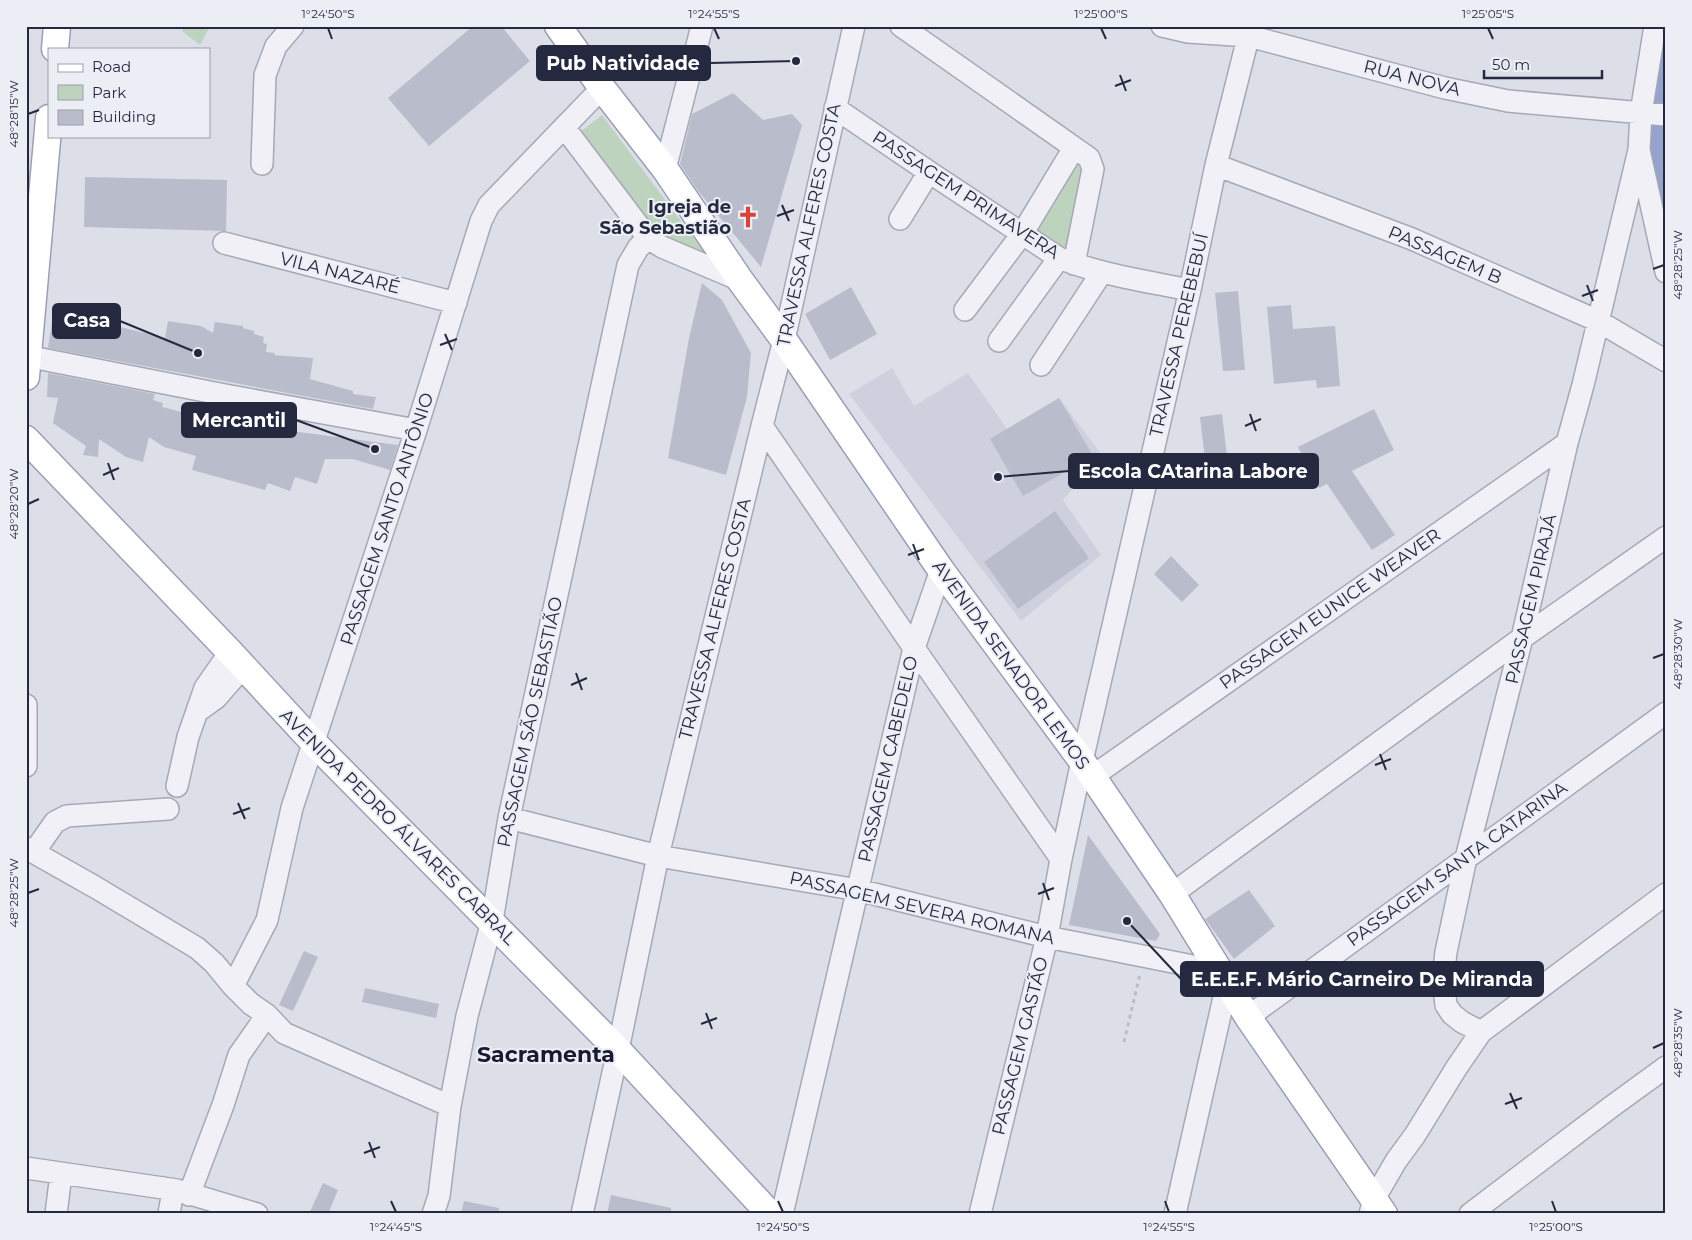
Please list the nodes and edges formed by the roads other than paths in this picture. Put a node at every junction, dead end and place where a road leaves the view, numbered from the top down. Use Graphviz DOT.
graph roads {
  1 [pos="57,26"];
  2 [pos="293,26"];
  3 [pos="558,26"];
  4 [pos="702,26"];
  5 [pos="854,26"];
  6 [pos="901,26"];
  7 [pos="1162,26"];
  8 [pos="1655,26"];
  9 [pos="1250,31"];
  10 [pos="55,48"];
  11 [pos="602,88"];
  12 [pos="835,108"];
  13 [pos="1652,114"];
  14 [pos="564,127"];
  15 [pos="48,128"];
  16 [pos="1074,148"];
  17 [pos="1639,150"];
  18 [pos="262,164"];
  19 [pos="1216,165"];
  20 [pos="665,169"];
  21 [pos="929,172"];
  22 [pos="900,219"];
  23 [pos="1022,234"];
  24 [pos="648,238"];
  25 [pos="224,243"];
  26 [pos="1067,261"];
  27 [pos="1102,272"];
  28 [pos="1666,272"];
  29 [pos="740,280"];
  30 [pos="1190,290"];
  31 [pos="30,303"];
  32 [pos="456,303"];
  33 [pos="965,310"];
  34 [pos="1598,321"];
  35 [pos="784,340"];
  36 [pos="999,341"];
  37 [pos="1666,361"];
  38 [pos="27,363"];
  39 [pos="1041,365"];
  40 [pos="762,426"];
  41 [pos="416,430"];
  42 [pos="26,439"];
  43 [pos="1567,443"];
  44 [pos="1666,537"];
  45 [pos="941,570"];
  46 [pos="1522,638"];
  47 [pos="914,648"];
  48 [pos="236,660"];
  49 [pos="26,705"];
  50 [pos="1666,713"];
  51 [pos="314,743"];
  52 [pos="26,766"];
  53 [pos="1088,768"];
  54 [pos="177,786"];
  55 [pos="168,809"];
  56 [pos="509,818"];
  57 [pos="30,850"];
  58 [pos="658,856"];
  59 [pos="1466,858"];
  60 [pos="1061,860"];
  61 [pos="858,890"];
  62 [pos="1172,894"];
  63 [pos="1666,894"];
  64 [pos="492,921"];
  65 [pos="1047,937"];
  66 [pos="1222,977"];
  67 [pos="233,986"];
  68 [pos="267,1015"];
  69 [pos="1248,1017"];
  70 [pos="1481,1032"];
  71 [pos="618,1050"];
  72 [pos="1666,1068"];
  73 [pos="450,1106"];
  74 [pos="26,1168"];
  75 [pos="61,1174"];
  76 [pos="181,1192"];
  77 [pos="1376,1209"];
  78 [pos="56,1214"];
  79 [pos="169,1214"];
  80 [pos="257,1214"];
  81 [pos="433,1214"];
  82 [pos="582,1214"];
  83 [pos="770,1214"];
  84 [pos="782,1214"];
  85 [pos="980,1214"];
  86 [pos="1176,1214"];
  87 [pos="1470,1214"];
  1 -- 10 [label="main road"];
  2 -- 18 [label="street"];
  3 -- 11 [label="main road, AVENIDA SENADOR LEMOS"];
  4 -- 20 [label="street"];
  5 -- 12 [label="street, TRAVESSA ALFERES COSTA"];
  6 -- 16 [label="street"];
  7 -- 9 [label="street, RUA NOVA"];
  8 -- 13 [label="street"];
  9 -- 13 [label="street, RUA NOVA"];
  9 -- 19 [label="street, TRAVESSA PEREBEBUÍ"];
  11 -- 14 [label="street, PASSAGEM SANTO ANTÔNIO"];
  11 -- 20 [label="main road, AVENIDA SENADOR LEMOS"];
  12 -- 21 [label="street, PASSAGEM PRIMAVERA"];
  12 -- 35 [label="street, TRAVESSA ALFERES COSTA"];
  13 -- 17 [label="street"];
  14 -- 24 [label="street"];
  14 -- 32 [label="street, PASSAGEM SANTO ANTÔNIO"];
  15 -- 31 [label="main road"];
  16 -- 23 [label="street"];
  16 -- 26 [label="street"];
  17 -- 28 [label="street"];
  17 -- 34 [label="street, PASSAGEM PIRAJÁ"];
  19 -- 30 [label="street, TRAVESSA PEREBEBUÍ"];
  19 -- 34 [label="street, PASSAGEM B"];
  20 -- 29 [label="main road, AVENIDA SENADOR LEMOS"];
  21 -- 22 [label="street"];
  21 -- 23 [label="street, PASSAGEM PRIMAVERA"];
  23 -- 26 [label="street, PASSAGEM PRIMAVERA"];
  23 -- 33 [label="street"];
  24 -- 29 [label="street"];
  24 -- 56 [label="street, PASSAGEM SÃO SEBASTIÃO"];
  25 -- 32 [label="street, VILA NAZARÉ"];
  26 -- 27 [label="street, PASSAGEM PRIMAVERA"];
  26 -- 36 [label="street"];
  27 -- 30 [label="street, PASSAGEM PRIMAVERA"];
  27 -- 39 [label="street"];
  29 -- 35 [label="main road, AVENIDA SENADOR LEMOS"];
  30 -- 53 [label="street, TRAVESSA PEREBEBUÍ"];
  31 -- 38 [label="main road"];
  32 -- 41 [label="street, PASSAGEM SANTO ANTÔNIO"];
  34 -- 37 [label="street, PASSAGEM B"];
  34 -- 43 [label="street, PASSAGEM PIRAJÁ"];
  35 -- 40 [label="street, TRAVESSA ALFERES COSTA"];
  35 -- 45 [label="main road, AVENIDA SENADOR LEMOS"];
  38 -- 41 [label="street"];
  40 -- 47 [label="street"];
  40 -- 58 [label="street, TRAVESSA ALFERES COSTA"];
  41 -- 51 [label="street, PASSAGEM SANTO ANTÔNIO"];
  42 -- 48 [label="main road, AVENIDA PEDRO ÁLVARES CABRAL"];
  43 -- 46 [label="street, PASSAGEM PIRAJÁ"];
  43 -- 53 [label="street, PASSAGEM EUNICE WEAVER"];
  44 -- 46 [label="street"];
  45 -- 47 [label="street, PASSAGEM CABEDELO"];
  45 -- 53 [label="main road, AVENIDA SENADOR LEMOS"];
  46 -- 59 [label="street, PASSAGEM PIRAJÁ"];
  46 -- 62 [label="street"];
  47 -- 60 [label="street"];
  47 -- 61 [label="street, PASSAGEM CABEDELO"];
  48 -- 51 [label="main road, AVENIDA PEDRO ÁLVARES CABRAL"];
  48 -- 54 [label="street"];
  49 -- 52 [label="street"];
  50 -- 59 [label="street, PASSAGEM SANTA CATARINA"];
  51 -- 64 [label="main road, AVENIDA PEDRO ÁLVARES CABRAL"];
  51 -- 67 [label="street, PASSAGEM SANTO ANTÔNIO"];
  53 -- 60 [label="street, PASSAGEM GASTÃO"];
  53 -- 62 [label="main road, AVENIDA SENADOR LEMOS"];
  55 -- 57 [label="street"];
  56 -- 58 [label="street, PASSAGEM SEVERA ROMANA"];
  56 -- 64 [label="street, PASSAGEM SÃO SEBASTIÃO"];
  57 -- 67 [label="street"];
  58 -- 61 [label="street, PASSAGEM SEVERA ROMANA"];
  58 -- 71 [label="street, TRAVESSA ALFERES COSTA"];
  59 -- 69 [label="street, PASSAGEM SANTA CATARINA"];
  59 -- 70 [label="street, PASSAGEM PIRAJÁ"];
  60 -- 65 [label="street, PASSAGEM GASTÃO"];
  61 -- 65 [label="street, PASSAGEM SEVERA ROMANA"];
  61 -- 84 [label="street, PASSAGEM CABEDELO"];
  62 -- 66 [label="main road, AVENIDA SENADOR LEMOS"];
  63 -- 70 [label="street"];
  64 -- 71 [label="main road, AVENIDA PEDRO ÁLVARES CABRAL"];
  64 -- 73 [label="street, PASSAGEM SÃO SEBASTIÃO"];
  65 -- 66 [label="street, PASSAGEM SEVERA ROMANA"];
  65 -- 85 [label="street, PASSAGEM GASTÃO"];
  66 -- 69 [label="main road, AVENIDA SENADOR LEMOS"];
  66 -- 86 [label="street"];
  67 -- 68 [label="street"];
  68 -- 73 [label="street"];
  68 -- 76 [label="street"];
  69 -- 77 [label="main road, AVENIDA SENADOR LEMOS"];
  70 -- 77 [label="street"];
  71 -- 82 [label="street, TRAVESSA ALFERES COSTA"];
  71 -- 83 [label="main road, AVENIDA PEDRO ÁLVARES CABRAL"];
  72 -- 87 [label="street"];
  73 -- 81 [label="street, PASSAGEM SÃO SEBASTIÃO"];
  74 -- 75 [label="street"];
  75 -- 76 [label="street"];
  75 -- 78 [label="street"];
  76 -- 79 [label="street"];
  76 -- 80 [label="street"];
}
